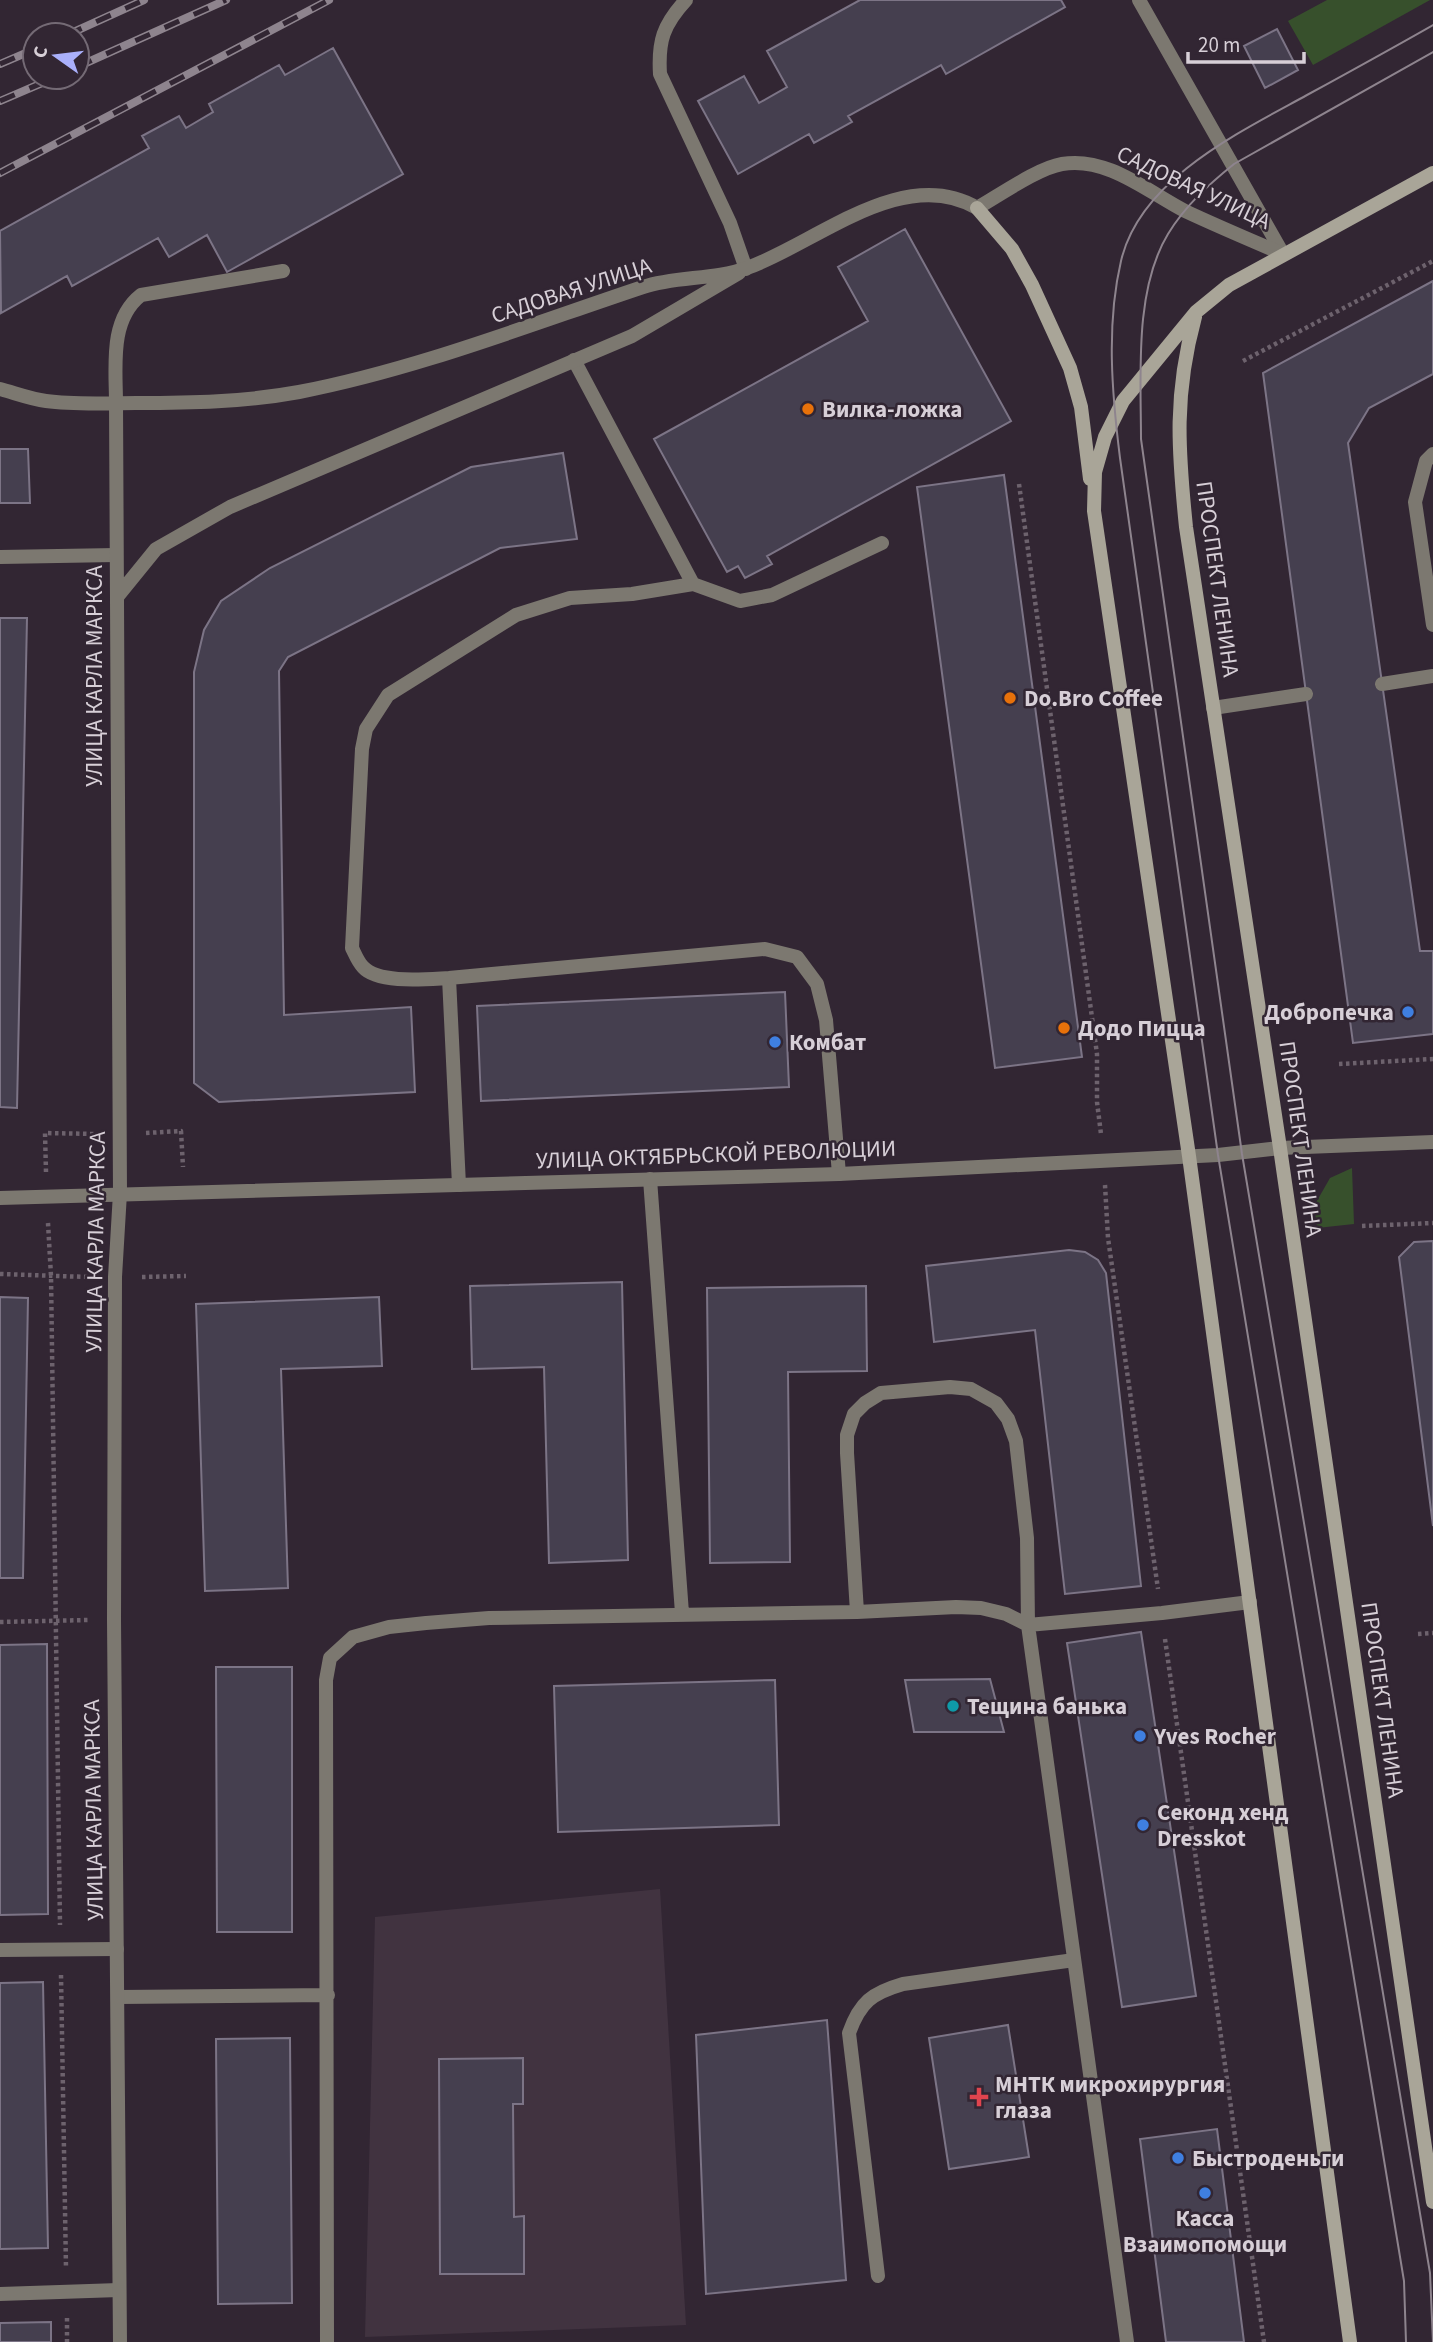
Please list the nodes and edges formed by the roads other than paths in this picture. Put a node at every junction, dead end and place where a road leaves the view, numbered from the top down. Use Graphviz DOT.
graph roads {
  1 [pos="686,0"];
  2 [pos="1139,0"];
  3 [pos="1433,173"];
  4 [pos="977,208"];
  5 [pos="1283,254"];
  6 [pos="746,269"];
  7 [pos="283,271"];
  8 [pos="1196,312"];
  9 [pos="574,360"];
  10 [pos="0,389"];
  11 [pos="116,403"];
  12 [pos="1433,454"];
  13 [pos="1094,511"];
  14 [pos="882,543"];
  15 [pos="116,555"];
  16 [pos="0,557"];
  17 [pos="693,584"];
  18 [pos="117,597"];
  19 [pos="1433,625"];
  20 [pos="1433,676"];
  21 [pos="1382,684"];
  22 [pos="1306,694"];
  23 [pos="1213,708"];
  24 [pos="449,978"];
  25 [pos="1433,1142"];
  26 [pos="1280,1149"];
  27 [pos="1189,1156"];
  28 [pos="839,1174"];
  29 [pos="650,1179"];
  30 [pos="459,1185"];
  31 [pos="120,1193"];
  32 [pos="0,1198"];
  33 [pos="1250,1602"];
  34 [pos="857,1612"];
  35 [pos="682,1613"];
  36 [pos="1028,1625"];
  37 [pos="117,1949"];
  38 [pos="0,1950"];
  39 [pos="1074,1961"];
  40 [pos="328,1995"];
  41 [pos="118,1997"];
  42 [pos="1433,2202"];
  43 [pos="878,2276"];
  44 [pos="119,2290"];
  45 [pos="0,2294"];
  46 [pos="120,2342"];
  47 [pos="327,2342"];
  48 [pos="1127,2342"];
  49 [pos="1350,2342"];
  1 -- 6 [label="street"];
  2 -- 5 [label="street, САДОВАЯ УЛИЦА"];
  3 -- 5 [label="main road, САДОВАЯ УЛИЦА"];
  4 -- 5 [label="street, САДОВАЯ УЛИЦА"];
  4 -- 6 [label="street, САДОВАЯ УЛИЦА"];
  4 -- 13 [label="main road"];
  5 -- 8 [label="main road, САДОВАЯ УЛИЦА"];
  6 -- 9 [label="street"];
  6 -- 11 [label="street, САДОВАЯ УЛИЦА"];
  7 -- 11 [label="street, УЛИЦА КАРЛА МАРКСА"];
  8 -- 13 [label="main road"];
  8 -- 23 [label="main road, ПРОСПЕКТ ЛЕНИНА"];
  9 -- 17 [label="street"];
  9 -- 18 [label="street"];
  10 -- 11 [label="street, САДОВАЯ УЛИЦА"];
  11 -- 15 [label="street, УЛИЦА КАРЛА МАРКСА"];
  12 -- 19 [label="street"];
  13 -- 27 [label="main road"];
  14 -- 17 [label="street"];
  15 -- 16 [label="street"];
  15 -- 18 [label="street, УЛИЦА КАРЛА МАРКСА"];
  17 -- 24 [label="street"];
  18 -- 31 [label="street, УЛИЦА КАРЛА МАРКСА"];
  20 -- 21 [label="street"];
  22 -- 23 [label="street"];
  23 -- 26 [label="main road, ПРОСПЕКТ ЛЕНИНА"];
  24 -- 28 [label="street"];
  24 -- 30 [label="street"];
  25 -- 26 [label="street, УЛИЦА ОКТЯБРЬСКОЙ РЕВОЛЮЦИИ"];
  26 -- 27 [label="street, УЛИЦА ОКТЯБРЬСКОЙ РЕВОЛЮЦИИ"];
  26 -- 42 [label="main road, ПРОСПЕКТ ЛЕНИНА"];
  27 -- 28 [label="street, УЛИЦА ОКТЯБРЬСКОЙ РЕВОЛЮЦИИ"];
  27 -- 33 [label="main road"];
  28 -- 29 [label="street, УЛИЦА ОКТЯБРЬСКОЙ РЕВОЛЮЦИИ"];
  29 -- 30 [label="street, УЛИЦА ОКТЯБРЬСКОЙ РЕВОЛЮЦИИ"];
  29 -- 35 [label="street"];
  30 -- 31 [label="street, УЛИЦА ОКТЯБРЬСКОЙ РЕВОЛЮЦИИ"];
  31 -- 32 [label="street, УЛИЦА ОКТЯБРЬСКОЙ РЕВОЛЮЦИИ"];
  31 -- 37 [label="street, УЛИЦА КАРЛА МАРКСА"];
  33 -- 36 [label="street"];
  33 -- 49 [label="main road"];
  34 -- 35 [label="street"];
  34 -- 36 [label="street"];
  34 -- 36 [label="street"];
  35 -- 40 [label="street"];
  36 -- 39 [label="street"];
  37 -- 38 [label="street"];
  37 -- 41 [label="street, УЛИЦА КАРЛА МАРКСА"];
  39 -- 43 [label="street"];
  39 -- 48 [label="street"];
  40 -- 41 [label="street"];
  40 -- 47 [label="street"];
  41 -- 44 [label="street, УЛИЦА КАРЛА МАРКСА"];
  44 -- 45 [label="street"];
  44 -- 46 [label="street, УЛИЦА КАРЛА МАРКСА"];
}
